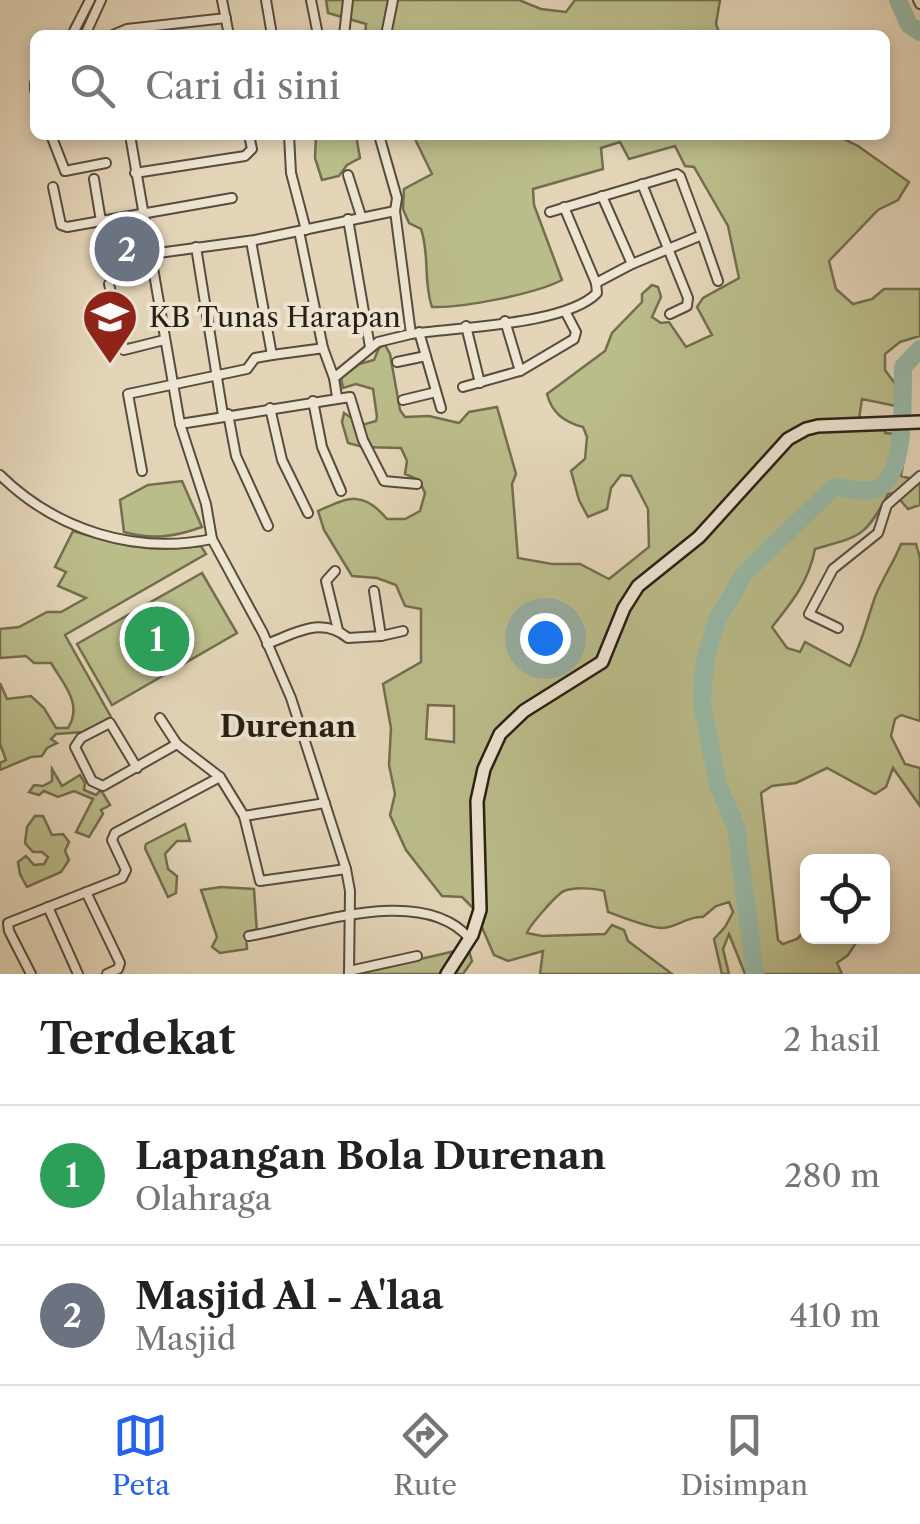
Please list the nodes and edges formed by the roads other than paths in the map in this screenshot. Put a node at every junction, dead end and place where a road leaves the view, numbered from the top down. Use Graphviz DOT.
graph roads {
  1 [pos="90,0"];
  2 [pos="101,0"];
  3 [pos="222,0"];
  4 [pos="266,0"];
  5 [pos="311,0"];
  6 [pos="348,0"];
  7 [pos="394,0"];
  8 [pos="226,18"];
  9 [pos="75,30"];
  10 [pos="87,30"];
  11 [pos="125,30"];
  12 [pos="228,30"];
  13 [pos="271,30"];
  14 [pos="317,30"];
  15 [pos="345,30"];
  16 [pos="387,30"];
  17 [pos="53,140"];
  18 [pos="131,140"];
  19 [pos="250,140"];
  20 [pos="289,140"];
  21 [pos="380,140"];
  22 [pos="106,163"];
  23 [pos="135,173"];
  24 [pos="348,175"];
  25 [pos="94,178"];
  26 [pos="642,184"];
  27 [pos="53,186"];
  28 [pos="602,196"];
  29 [pos="232,198"];
  30 [pos="564,206"];
  31 [pos="395,210"];
  32 [pos="550,212"];
  33 [pos="143,213"];
  34 [pos="361,216"];
  35 [pos="348,219"];
  36 [pos="101,221"];
  37 [pos="302,230"];
  38 [pos="702,235"];
  39 [pos="251,241"];
  40 [pos="196,246"];
  41 [pos="668,248"];
  42 [pos="151,254"];
  43 [pos="632,264"];
  44 [pos="718,282"];
  45 [pos="596,283"];
  46 [pos="109,284"];
  47 [pos="566,313"];
  48 [pos="670,314"];
  49 [pos="505,321"];
  50 [pos="466,326"];
  51 [pos="415,333"];
  52 [pos="164,340"];
  53 [pos="370,346"];
  54 [pos="324,348"];
  55 [pos="272,356"];
  56 [pos="426,356"];
  57 [pos="397,362"];
  58 [pos="520,371"];
  59 [pos="216,375"];
  60 [pos="334,378"];
  61 [pos="172,382"];
  62 [pos="480,383"];
  63 [pos="463,387"];
  64 [pos="436,392"];
  65 [pos="337,397"];
  66 [pos="404,400"];
  67 [pos="313,401"];
  68 [pos="270,408"];
  69 [pos="440,408"];
  70 [pos="226,414"];
  71 [pos="917,422"];
  72 [pos="180,424"];
  73 [pos="142,471"];
  74 [pos="0,475"];
  75 [pos="920,476"];
  76 [pos="417,484"];
  77 [pos="341,491"];
  78 [pos="308,513"];
  79 [pos="268,526"];
  80 [pos="212,539"];
  81 [pos="336,570"];
  82 [pos="374,590"];
  83 [pos="838,628"];
  84 [pos="338,630"];
  85 [pos="402,632"];
  86 [pos="381,636"];
  87 [pos="268,644"];
  88 [pos="160,718"];
  89 [pos="177,744"];
  90 [pos="137,768"];
  91 [pos="220,777"];
  92 [pos="325,803"];
  93 [pos="244,816"];
  94 [pos="346,869"];
  95 [pos="86,892"];
  96 [pos="48,907"];
  97 [pos="349,914"];
  98 [pos="250,936"];
  99 [pos="470,939"];
  100 [pos="417,956"];
  101 [pos="349,973"];
  102 [pos="31,974"];
  103 [pos="78,974"];
  104 [pos="107,974"];
  105 [pos="447,974"];
  1 -- 9 [label="street"];
  2 -- 10 [label="street"];
  3 -- 8 [label="street"];
  4 -- 13 [label="street"];
  5 -- 14 [label="street"];
  6 -- 15 [label="street"];
  7 -- 16 [label="street"];
  8 -- 11 [label="street"];
  8 -- 12 [label="street"];
  17 -- 22 [label="street"];
  18 -- 23 [label="street"];
  19 -- 23 [label="street"];
  20 -- 37 [label="street"];
  21 -- 31 [label="street"];
  23 -- 33 [label="street"];
  24 -- 34 [label="street"];
  25 -- 36 [label="street"];
  26 -- 28 [label="street"];
  26 -- 38 [label="street"];
  26 -- 41 [label="street"];
  27 -- 36 [label="street"];
  28 -- 30 [label="street"];
  28 -- 43 [label="street"];
  29 -- 33 [label="street"];
  30 -- 32 [label="street"];
  30 -- 45 [label="street"];
  31 -- 34 [label="street"];
  31 -- 51 [label="street"];
  33 -- 36 [label="street"];
  33 -- 42 [label="street"];
  34 -- 35 [label="street"];
  35 -- 37 [label="street"];
  35 -- 53 [label="street"];
  37 -- 39 [label="street"];
  37 -- 54 [label="street"];
  38 -- 41 [label="street"];
  38 -- 44 [label="street"];
  39 -- 40 [label="street"];
  39 -- 55 [label="street"];
  40 -- 42 [label="street"];
  40 -- 59 [label="street"];
  41 -- 43 [label="street"];
  41 -- 48 [label="street"];
  42 -- 52 [label="street"];
  43 -- 45 [label="street"];
  45 -- 47 [label="street"];
  46 -- 52 [label="street"];
  47 -- 49 [label="street"];
  47 -- 58 [label="street"];
  49 -- 50 [label="street"];
  49 -- 58 [label="street"];
  50 -- 51 [label="street"];
  50 -- 62 [label="street"];
  51 -- 53 [label="street"];
  51 -- 56 [label="street"];
  52 -- 61 [label="street"];
  53 -- 60 [label="street"];
  54 -- 55 [label="street"];
  54 -- 60 [label="street"];
  55 -- 59 [label="street"];
  56 -- 57 [label="street"];
  56 -- 64 [label="street"];
  58 -- 62 [label="street"];
  59 -- 61 [label="street"];
  59 -- 70 [label="street"];
  60 -- 65 [label="street"];
  61 -- 72 [label="street"];
  61 -- 73 [label="street"];
  62 -- 63 [label="street"];
  64 -- 66 [label="street"];
  64 -- 69 [label="street"];
  65 -- 67 [label="street"];
  65 -- 76 [label="street"];
  67 -- 68 [label="street"];
  67 -- 77 [label="street"];
  68 -- 70 [label="street"];
  68 -- 78 [label="street"];
  70 -- 72 [label="street"];
  70 -- 79 [label="street"];
  71 -- 99 [label="main road"];
  72 -- 80 [label="street"];
  74 -- 80 [label="street"];
  75 -- 83 [label="street"];
  80 -- 87 [label="street"];
  81 -- 84 [label="street"];
  82 -- 86 [label="street"];
  84 -- 86 [label="street"];
  84 -- 87 [label="street"];
  85 -- 86 [label="street"];
  87 -- 92 [label="street"];
  88 -- 89 [label="street"];
  89 -- 90 [label="street"];
  89 -- 91 [label="street"];
  90 -- 90 [label="street"];
  91 -- 93 [label="street"];
  91 -- 95 [label="street"];
  92 -- 93 [label="street"];
  92 -- 94 [label="street"];
  93 -- 94 [label="street"];
  94 -- 97 [label="street"];
  95 -- 96 [label="street"];
  95 -- 104 [label="street"];
  96 -- 102 [label="street"];
  96 -- 103 [label="street"];
  97 -- 98 [label="street"];
  97 -- 99 [label="street"];
  97 -- 101 [label="street"];
  99 -- 105 [label="main road"];
  100 -- 101 [label="street"];
}
